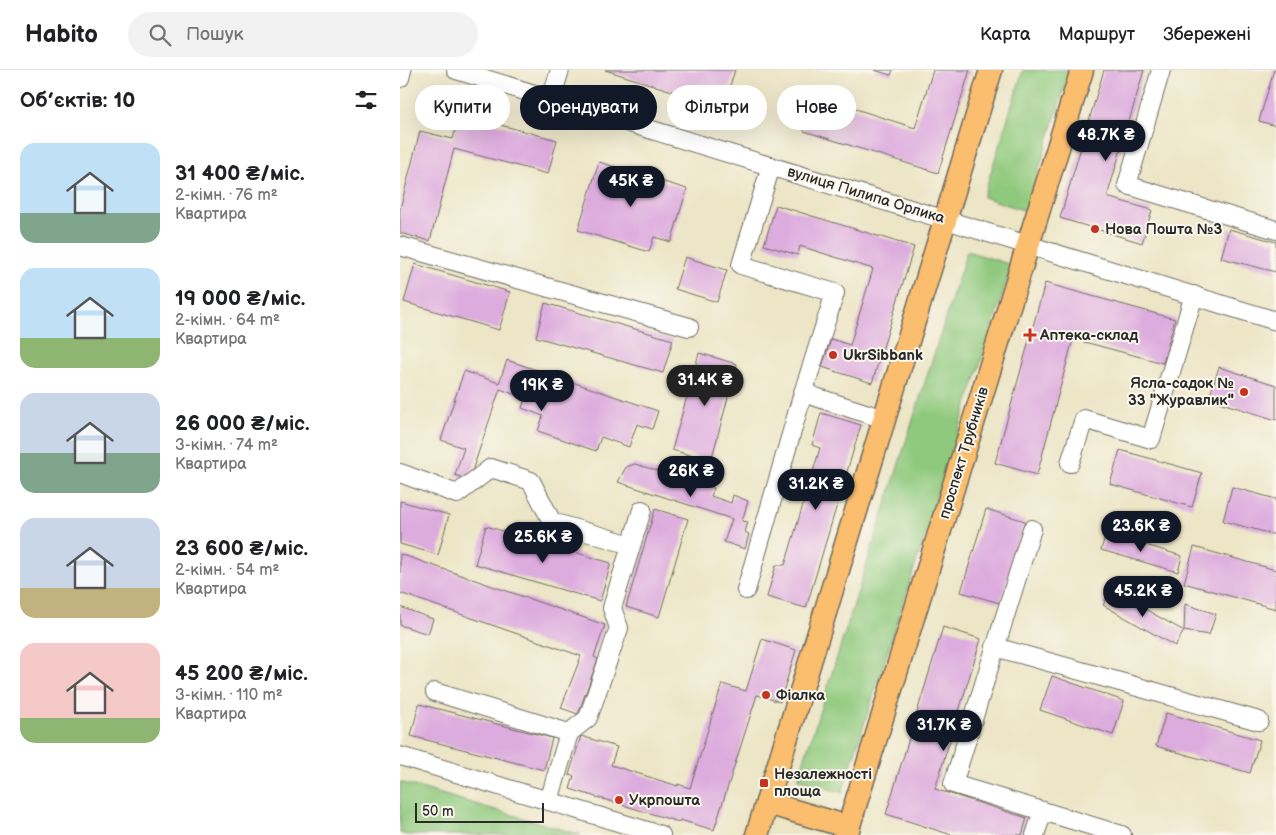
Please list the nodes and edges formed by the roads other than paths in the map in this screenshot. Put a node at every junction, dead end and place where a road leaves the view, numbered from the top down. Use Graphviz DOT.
graph roads {
  1 [pos="402,70"];
  2 [pos="456,70"];
  3 [pos="560,70"];
  4 [pos="991,70"];
  5 [pos="1082,70"];
  6 [pos="1161,70"];
  7 [pos="400,78"];
  8 [pos="555,85"];
  9 [pos="520,90"];
  10 [pos="653,130"];
  11 [pos="771,166"];
  12 [pos="945,219"];
  13 [pos="1276,230"];
  14 [pos="1028,245"];
  15 [pos="400,246"];
  16 [pos="1194,295"];
  17 [pos="1276,321"];
  18 [pos="689,327"];
  19 [pos="803,393"];
  20 [pos="884,419"];
  21 [pos="1070,463"];
  22 [pos="400,473"];
  23 [pos="642,510"];
  24 [pos="1032,529"];
  25 [pos="631,545"];
  26 [pos="746,590"];
  27 [pos="996,647"];
  28 [pos="435,692"];
  29 [pos="1258,721"];
  30 [pos="569,733"];
  31 [pos="400,756"];
  32 [pos="549,801"];
  33 [pos="767,803"];
  34 [pos="1043,811"];
  35 [pos="847,831"];
  36 [pos="661,835"];
  37 [pos="757,835"];
  38 [pos="1035,835"];
  39 [pos="1122,835"];
  1 -- 7 [label="street"];
  2 -- 9 [label="street, вулиця Пилипа Орлика"];
  3 -- 8 [label="street"];
  4 -- 12 [label="main road"];
  5 -- 14 [label="main road, проспект Трубників"];
  6 -- 13 [label="street"];
  10 -- 11 [label="street, вулиця Пилипа Орлика"];
  11 -- 12 [label="street, вулиця Пилипа Орлика"];
  11 -- 19 [label="street"];
  12 -- 14 [label="street, вулиця Пилипа Орлика"];
  12 -- 20 [label="main road"];
  14 -- 16 [label="street, вулиця Пилипа Орлика"];
  14 -- 35 [label="main road, проспект Трубників"];
  15 -- 18 [label="street"];
  16 -- 17 [label="street, вулиця Пилипа Орлика"];
  16 -- 21 [label="street"];
  19 -- 20 [label="street"];
  19 -- 26 [label="street"];
  20 -- 33 [label="main road"];
  22 -- 25 [label="street"];
  23 -- 25 [label="street"];
  24 -- 27 [label="street"];
  25 -- 30 [label="street"];
  27 -- 29 [label="street"];
  27 -- 34 [label="street"];
  28 -- 30 [label="street"];
  30 -- 32 [label="street"];
  31 -- 32 [label="street"];
  32 -- 36 [label="street"];
  33 -- 35 [label="main road"];
  33 -- 37 [label="main road"];
  34 -- 38 [label="street"];
  34 -- 39 [label="street"];
}
